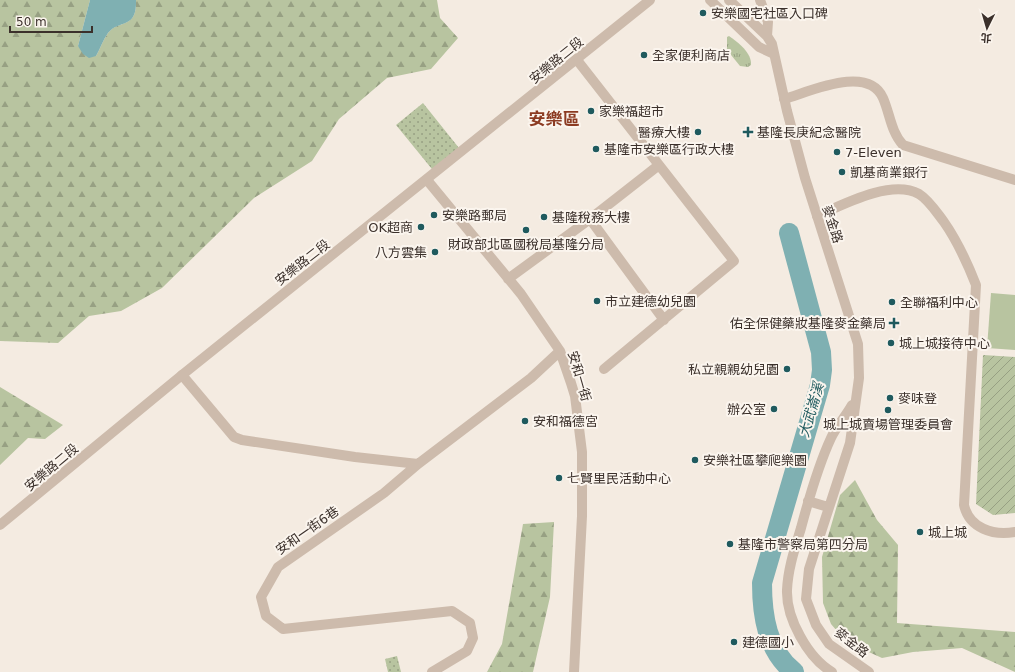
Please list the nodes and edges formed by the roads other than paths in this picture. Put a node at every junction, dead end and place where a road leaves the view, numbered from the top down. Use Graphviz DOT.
graph roads {
  1 [pos="650,0"];
  2 [pos="710,0"];
  3 [pos="729,0"];
  4 [pos="760,0"];
  5 [pos="766,36"];
  6 [pos="774,54"];
  7 [pos="577,60"];
  8 [pos="784,99"];
  9 [pos="659,165"];
  10 [pos="427,180"];
  11 [pos="1015,180"];
  12 [pos="817,216"];
  13 [pos="590,219"];
  14 [pos="508,279"];
  15 [pos="664,320"];
  16 [pos="560,351"];
  17 [pos="604,369"];
  18 [pos="182,375"];
  19 [pos="854,402"];
  20 [pos="418,464"];
  21 [pos="808,501"];
  22 [pos="828,508"];
  23 [pos="0,525"];
  24 [pos="1015,532"];
  25 [pos="432,672"];
  26 [pos="574,672"];
  27 [pos="832,672"];
  28 [pos="869,672"];
  1 -- 7 [label="street, 安樂路二段"];
  2 -- 6 [label="street"];
  3 -- 5 [label="street, 麥金路"];
  4 -- 5 [label="street"];
  5 -- 6 [label="street, 麥金路"];
  6 -- 8 [label="street, 麥金路"];
  7 -- 9 [label="street"];
  7 -- 10 [label="street, 安樂路二段"];
  8 -- 11 [label="street"];
  8 -- 12 [label="street, 麥金路"];
  9 -- 13 [label="street"];
  9 -- 15 [label="street"];
  10 -- 14 [label="street, 安和一街"];
  10 -- 18 [label="street, 安樂路二段"];
  12 -- 19 [label="street, 麥金路"];
  12 -- 24 [label="street"];
  13 -- 14 [label="street"];
  13 -- 15 [label="street"];
  14 -- 16 [label="street, 安和一街"];
  15 -- 17 [label="street"];
  16 -- 20 [label="street, 安和一街6巷"];
  16 -- 26 [label="street, 安和一街"];
  18 -- 20 [label="street"];
  18 -- 23 [label="street, 安樂路二段"];
  19 -- 21 [label="street, 麥金路"];
  19 -- 22 [label="street, 麥金路"];
  20 -- 25 [label="street, 安和一街6巷"];
  21 -- 22 [label="street"];
  21 -- 27 [label="street, 麥金路"];
  22 -- 28 [label="street, 麥金路"];
}
